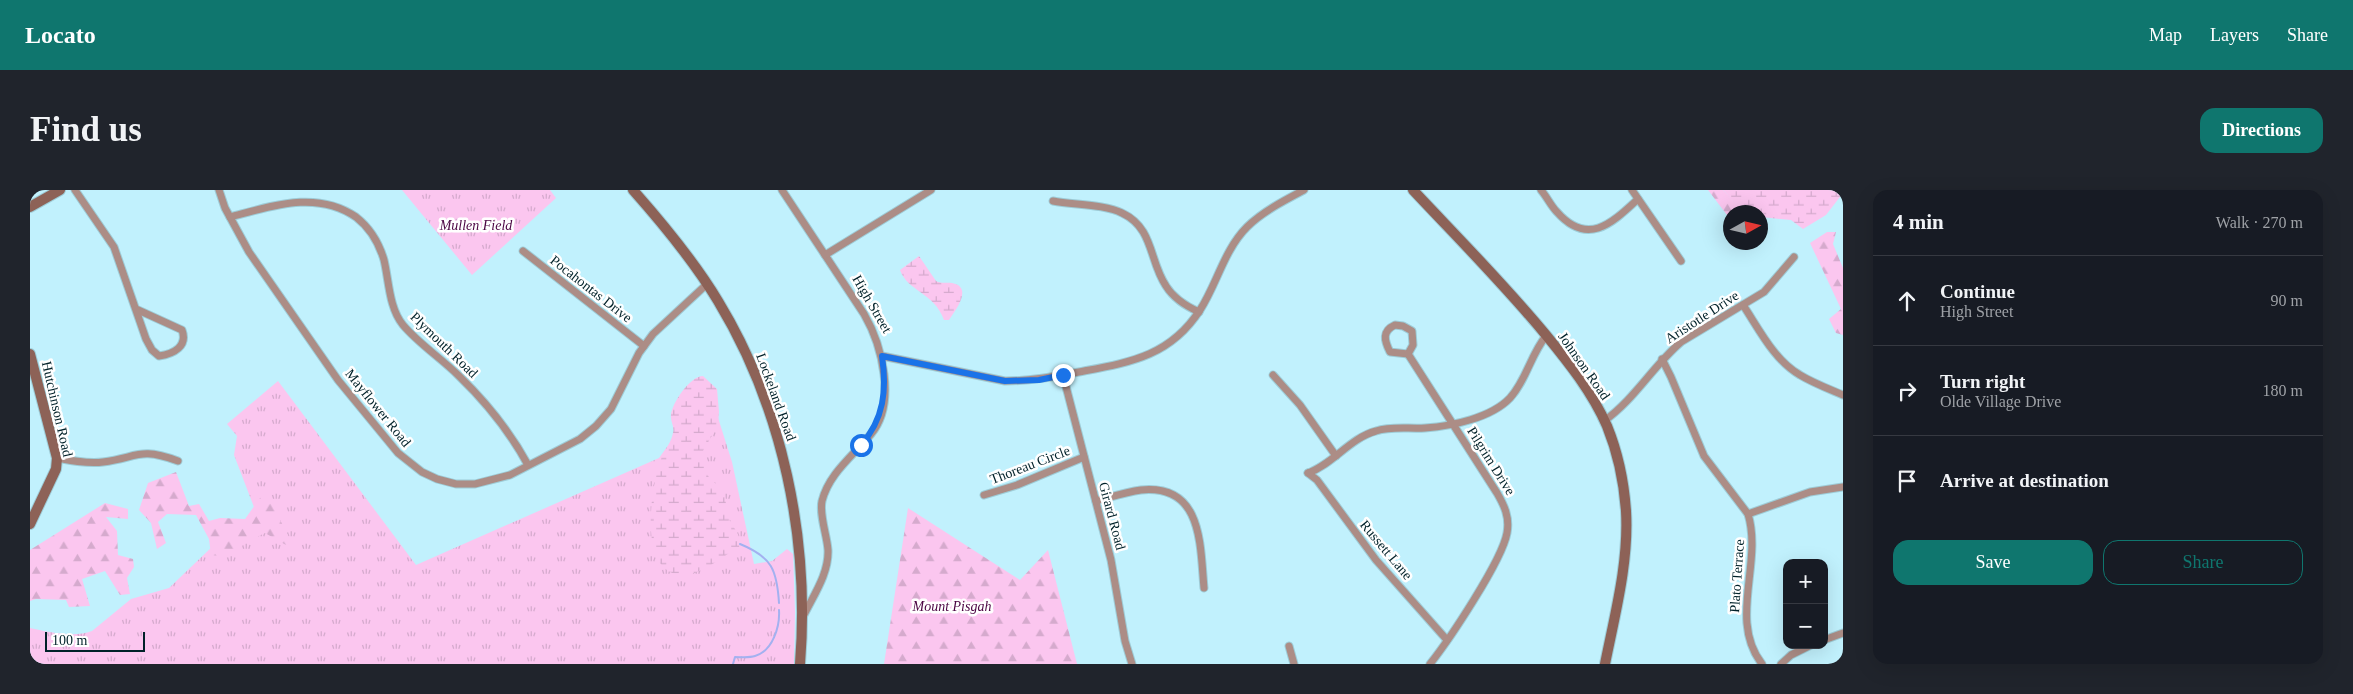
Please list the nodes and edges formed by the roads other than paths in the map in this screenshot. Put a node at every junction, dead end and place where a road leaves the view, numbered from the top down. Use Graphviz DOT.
graph roads {
  1 [pos="60,190"];
  2 [pos="75,190"];
  3 [pos="219,190"];
  4 [pos="633,190"];
  5 [pos="782,190"];
  6 [pos="931,190"];
  7 [pos="1304,190"];
  8 [pos="1413,190"];
  9 [pos="1541,190"];
  10 [pos="1632,190"];
  11 [pos="1638,199"];
  12 [pos="1054,200"];
  13 [pos="30,207"];
  14 [pos="230,217"];
  15 [pos="523,250"];
  16 [pos="826,255"];
  17 [pos="1794,257"];
  18 [pos="1681,261"];
  19 [pos="707,284"];
  20 [pos="1744,305"];
  21 [pos="136,309"];
  22 [pos="1199,312"];
  23 [pos="1546,336"];
  24 [pos="644,346"];
  25 [pos="30,354"];
  26 [pos="1408,354"];
  27 [pos="882,356"];
  28 [pos="1662,360"];
  29 [pos="1063,375"];
  30 [pos="1273,375"];
  31 [pos="1843,395"];
  32 [pos="1604,421"];
  33 [pos="1452,422"];
  34 [pos="1336,456"];
  35 [pos="1084,457"];
  36 [pos="57,458"];
  37 [pos="178,461"];
  38 [pos="528,466"];
  39 [pos="1843,487"];
  40 [pos="984,495"];
  41 [pos="1096,501"];
  42 [pos="1748,514"];
  43 [pos="30,524"];
  44 [pos="1204,588"];
  45 [pos="802,618"];
  46 [pos="1843,633"];
  47 [pos="1828,639"];
  48 [pos="1447,640"];
  49 [pos="1289,646"];
  50 [pos="1804,649"];
  51 [pos="800,664"];
  52 [pos="1132,664"];
  53 [pos="1294,664"];
  54 [pos="1430,664"];
  55 [pos="1605,664"];
  56 [pos="1762,664"];
  57 [pos="1781,664"];
  1 -- 13 [label="street"];
  2 -- 21 [label="street"];
  3 -- 14 [label="street, Mayflower Road"];
  4 -- 19 [label="street, Lockeland Road"];
  5 -- 16 [label="street, High Street"];
  6 -- 16 [label="street"];
  7 -- 22 [label="street"];
  8 -- 23 [label="street, Johnson Road"];
  9 -- 11 [label="street"];
  10 -- 11 [label="street"];
  11 -- 18 [label="street"];
  12 -- 22 [label="street"];
  14 -- 38 [label="street, Mayflower Road"];
  14 -- 38 [label="street, Plymouth Road"];
  15 -- 24 [label="street, Pocahontas Drive"];
  16 -- 27 [label="street, High Street"];
  17 -- 20 [label="street, Aristotle Drive"];
  19 -- 24 [label="street, Mayflower Road"];
  19 -- 45 [label="street, Lockeland Road"];
  20 -- 28 [label="street, Aristotle Drive"];
  20 -- 31 [label="street"];
  21 -- 21 [label="street"];
  22 -- 29 [label="street"];
  23 -- 32 [label="street, Johnson Road"];
  23 -- 33 [label="street"];
  24 -- 38 [label="street, Mayflower Road"];
  25 -- 36 [label="street, Hutchinson Road"];
  26 -- 26 [label="street"];
  26 -- 33 [label="street, Pilgrim Drive"];
  27 -- 29 [label="street"];
  27 -- 45 [label="street, High Street"];
  28 -- 32 [label="street, Aristotle Drive"];
  28 -- 42 [label="street, Plato Terrace"];
  29 -- 35 [label="street, Girard Road"];
  30 -- 34 [label="street"];
  32 -- 55 [label="street, Johnson Road"];
  33 -- 34 [label="street"];
  33 -- 48 [label="street, Pilgrim Drive"];
  34 -- 48 [label="street, Russett Lane"];
  35 -- 40 [label="street, Thoreau Circle"];
  35 -- 41 [label="street, Girard Road"];
  36 -- 37 [label="street"];
  36 -- 43 [label="street, Hutchinson Road"];
  39 -- 42 [label="street"];
  41 -- 44 [label="street"];
  41 -- 52 [label="street, Girard Road"];
  42 -- 56 [label="street, Plato Terrace"];
  45 -- 51 [label="street, High Street"];
  46 -- 47 [label="street"];
  48 -- 54 [label="street, Pilgrim Drive"];
  49 -- 53 [label="street"];
  50 -- 57 [label="street"];
}
